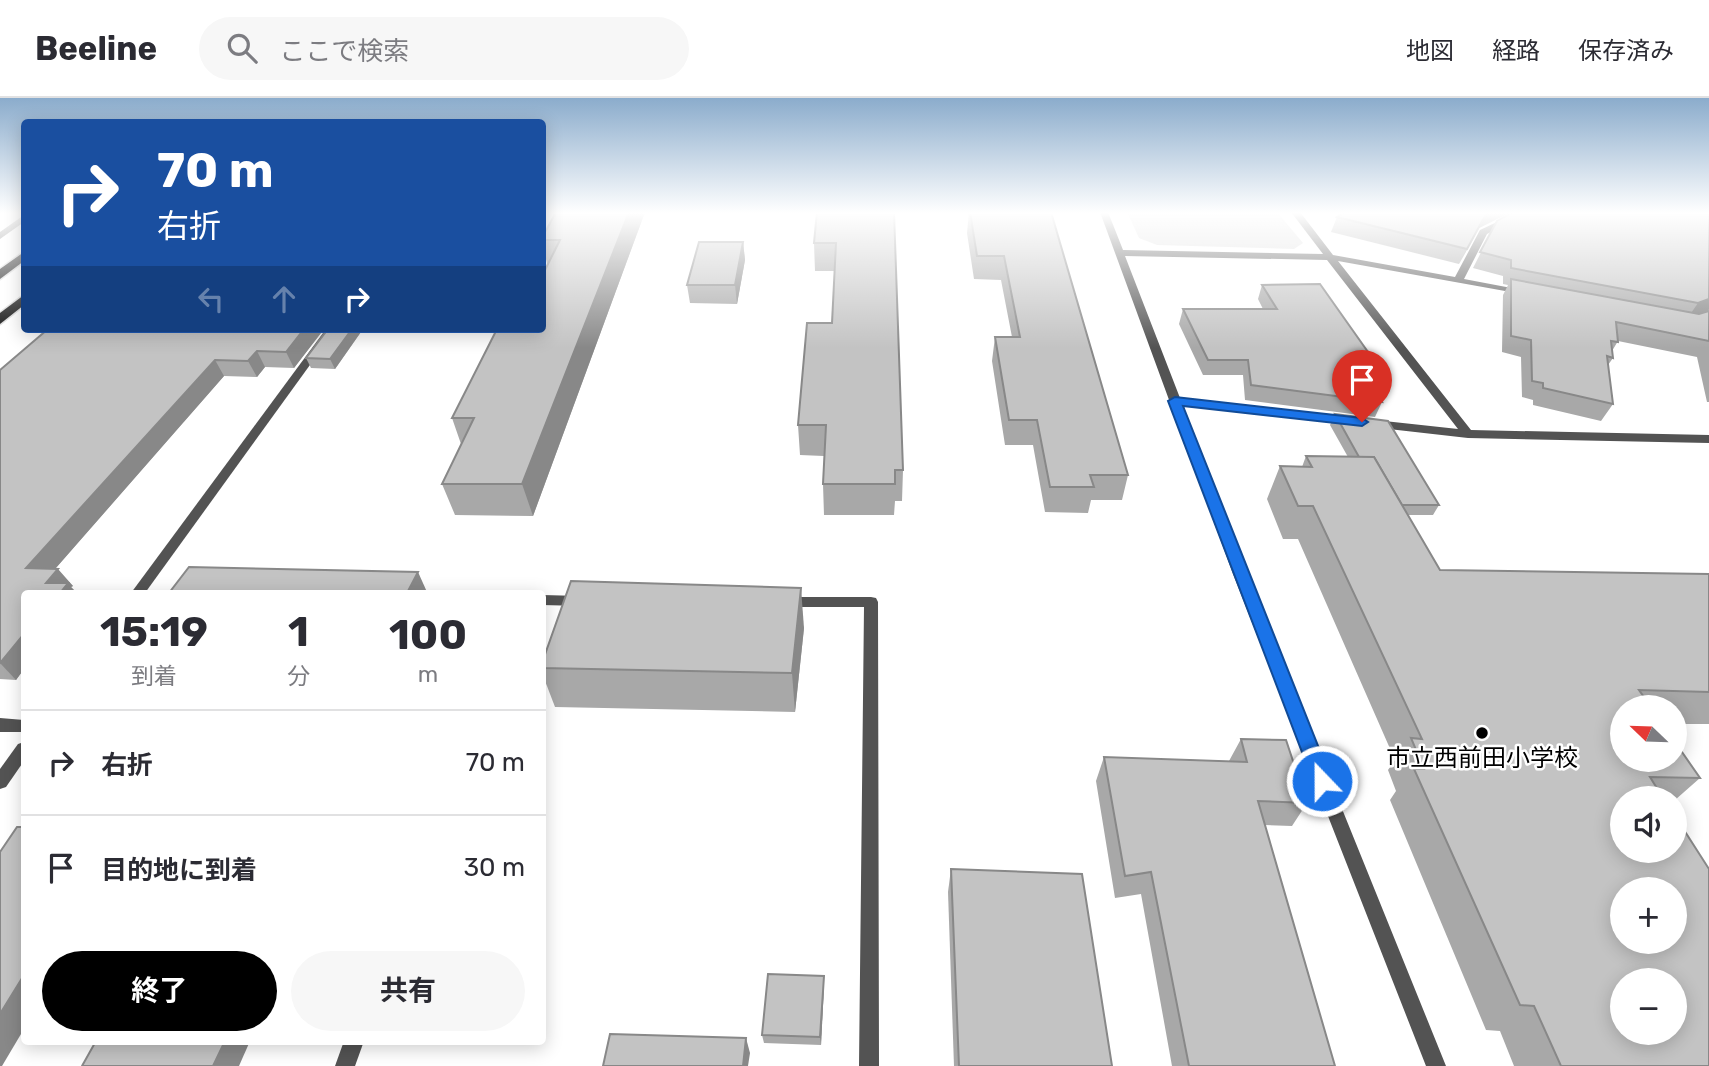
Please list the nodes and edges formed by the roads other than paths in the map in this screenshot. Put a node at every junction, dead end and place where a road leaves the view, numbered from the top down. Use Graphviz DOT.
graph roads {
  1 [pos="1121,257"];
  2 [pos="1331,257"];
  3 [pos="1470,257"];
  4 [pos="21,258"];
  5 [pos="0,275"];
  6 [pos="1458,281"];
  7 [pos="1539,296"];
  8 [pos="21,302"];
  9 [pos="0,320"];
  10 [pos="328,333"];
  11 [pos="1175,401"];
  12 [pos="1468,434"];
  13 [pos="1709,439"];
  14 [pos="140,590"];
  15 [pos="546,600"];
  16 [pos="597,601"];
  17 [pos="762,602"];
  18 [pos="0,725"];
  19 [pos="21,726"];
  20 [pos="21,753"];
  21 [pos="0,782"];
  22 [pos="353,1045"];
  23 [pos="345,1066"];
  24 [pos="869,1066"];
  25 [pos="1436,1066"];
  1 -- 11 [label="street"];
  2 -- 6 [label="street"];
  2 -- 12 [label="street"];
  3 -- 6 [label="street"];
  4 -- 5 [label="main road"];
  6 -- 7 [label="street"];
  8 -- 9 [label="main road"];
  10 -- 14 [label="street"];
  11 -- 12 [label="street"];
  11 -- 25 [label="street"];
  12 -- 13 [label="street"];
  15 -- 16 [label="street"];
  17 -- 24 [label="street"];
  18 -- 19 [label="street"];
  20 -- 21 [label="street"];
  22 -- 23 [label="street"];
}
